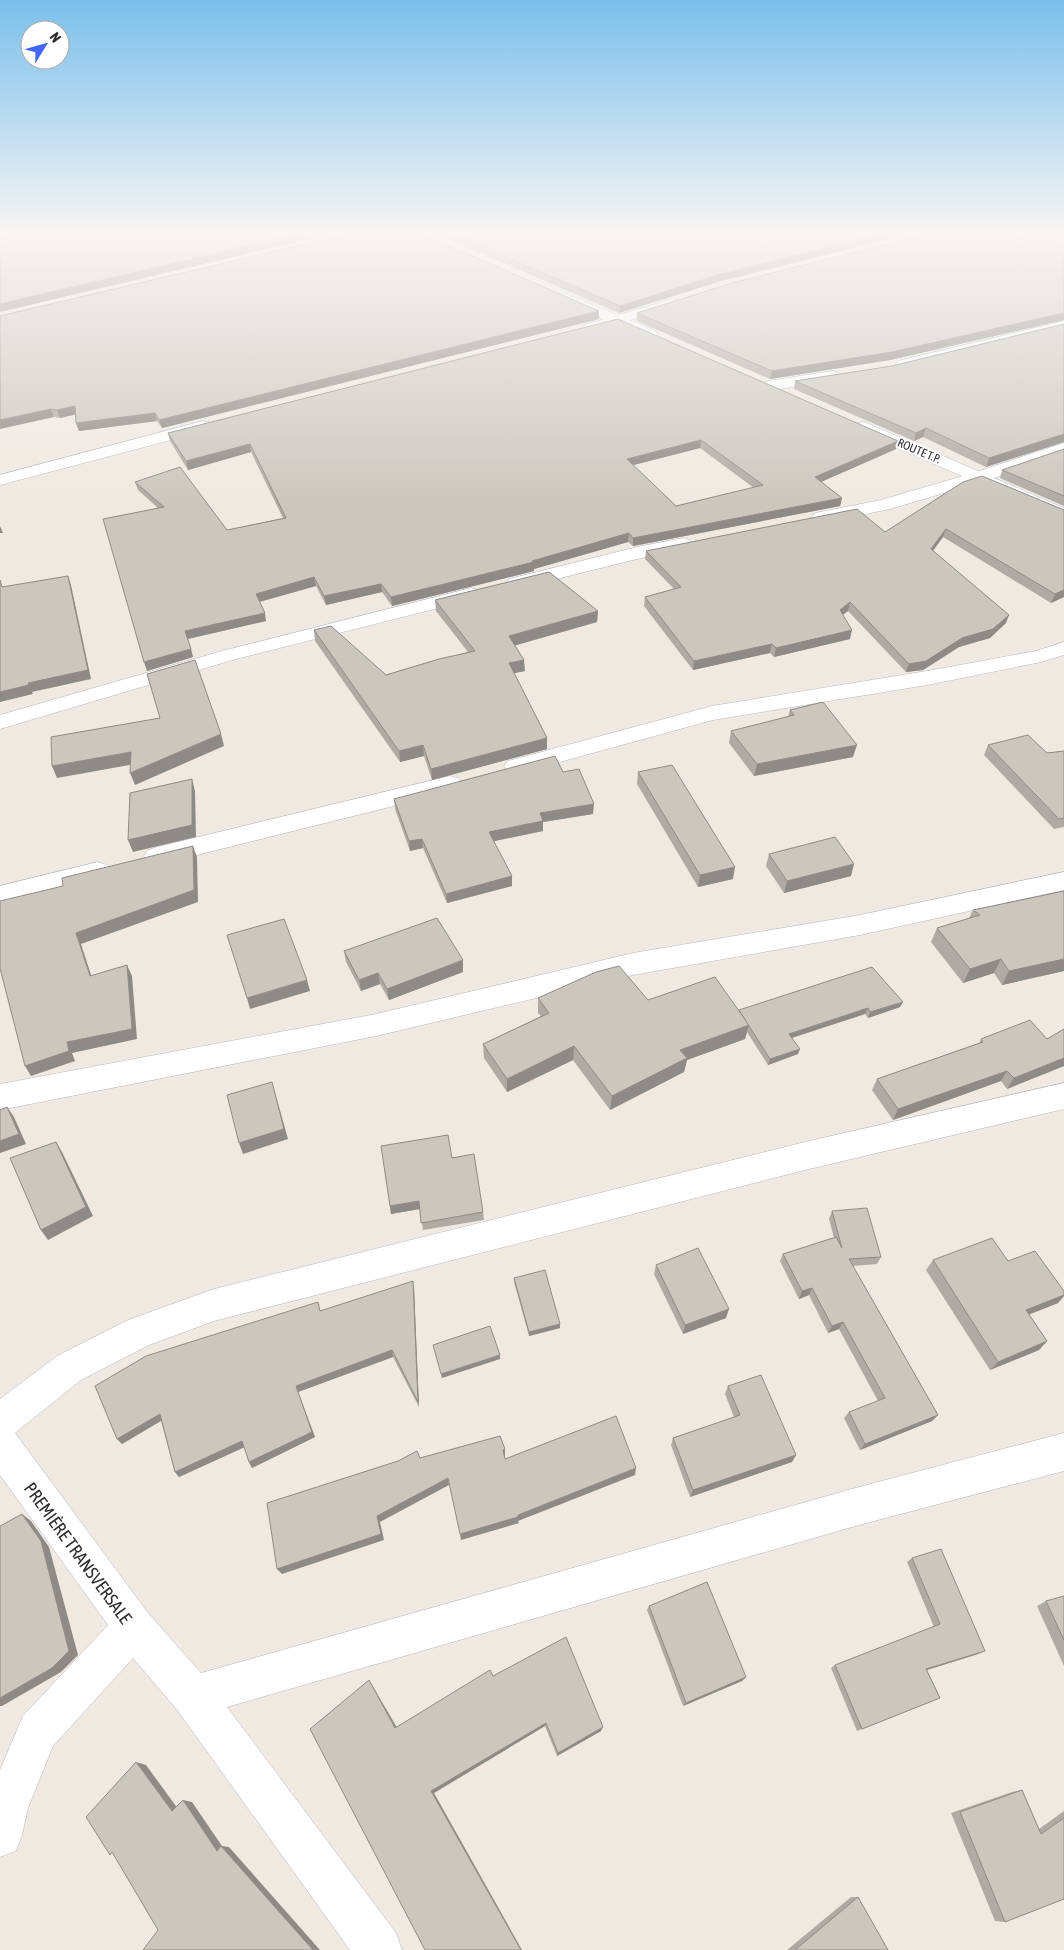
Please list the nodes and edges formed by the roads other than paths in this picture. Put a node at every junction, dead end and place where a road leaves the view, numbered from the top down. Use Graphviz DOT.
graph roads {
  1 [pos="608,323"];
  2 [pos="625,323"];
  3 [pos="1064,325"];
  4 [pos="571,333"];
  5 [pos="662,340"];
  6 [pos="890,367"];
  7 [pos="843,374"];
  8 [pos="750,378"];
  9 [pos="768,386"];
  10 [pos="794,397"];
  11 [pos="847,420"];
  12 [pos="218,422"];
  13 [pos="1064,448"];
  14 [pos="979,477"];
  15 [pos="0,480"];
  16 [pos="1064,514"];
  17 [pos="798,522"];
  18 [pos="704,540"];
  19 [pos="1064,648"];
  20 [pos="0,722"];
  21 [pos="1064,882"];
  22 [pos="0,895"];
  23 [pos="1064,1096"];
  24 [pos="0,1097"];
  25 [pos="0,1422"];
  26 [pos="0,1444"];
  27 [pos="1064,1452"];
  28 [pos="134,1627"];
  29 [pos="193,1696"];
  30 [pos="0,1835"];
  31 [pos="379,1950"];
  1 -- 4 [label="street"];
  2 -- 5 [label="street"];
  3 -- 6 [label="street"];
  7 -- 9 [label="street"];
  8 -- 9 [label="street"];
  9 -- 10 [label="street"];
  11 -- 14 [label="street, ROUTE T.P."];
  12 -- 15 [label="street"];
  13 -- 14 [label="street"];
  14 -- 16 [label="street, ROUTE T.P."];
  14 -- 17 [label="street"];
  18 -- 20 [label="street"];
  19 -- 22 [label="street"];
  21 -- 24 [label="street"];
  23 -- 25 [label="street"];
  26 -- 28 [label="street, PREMIÈRE TRANSVERSALE"];
  27 -- 29 [label="street"];
  28 -- 29 [label="street"];
  28 -- 30 [label="street, PREMIÈRE TRANSVERSALE"];
  29 -- 31 [label="street"];
}
